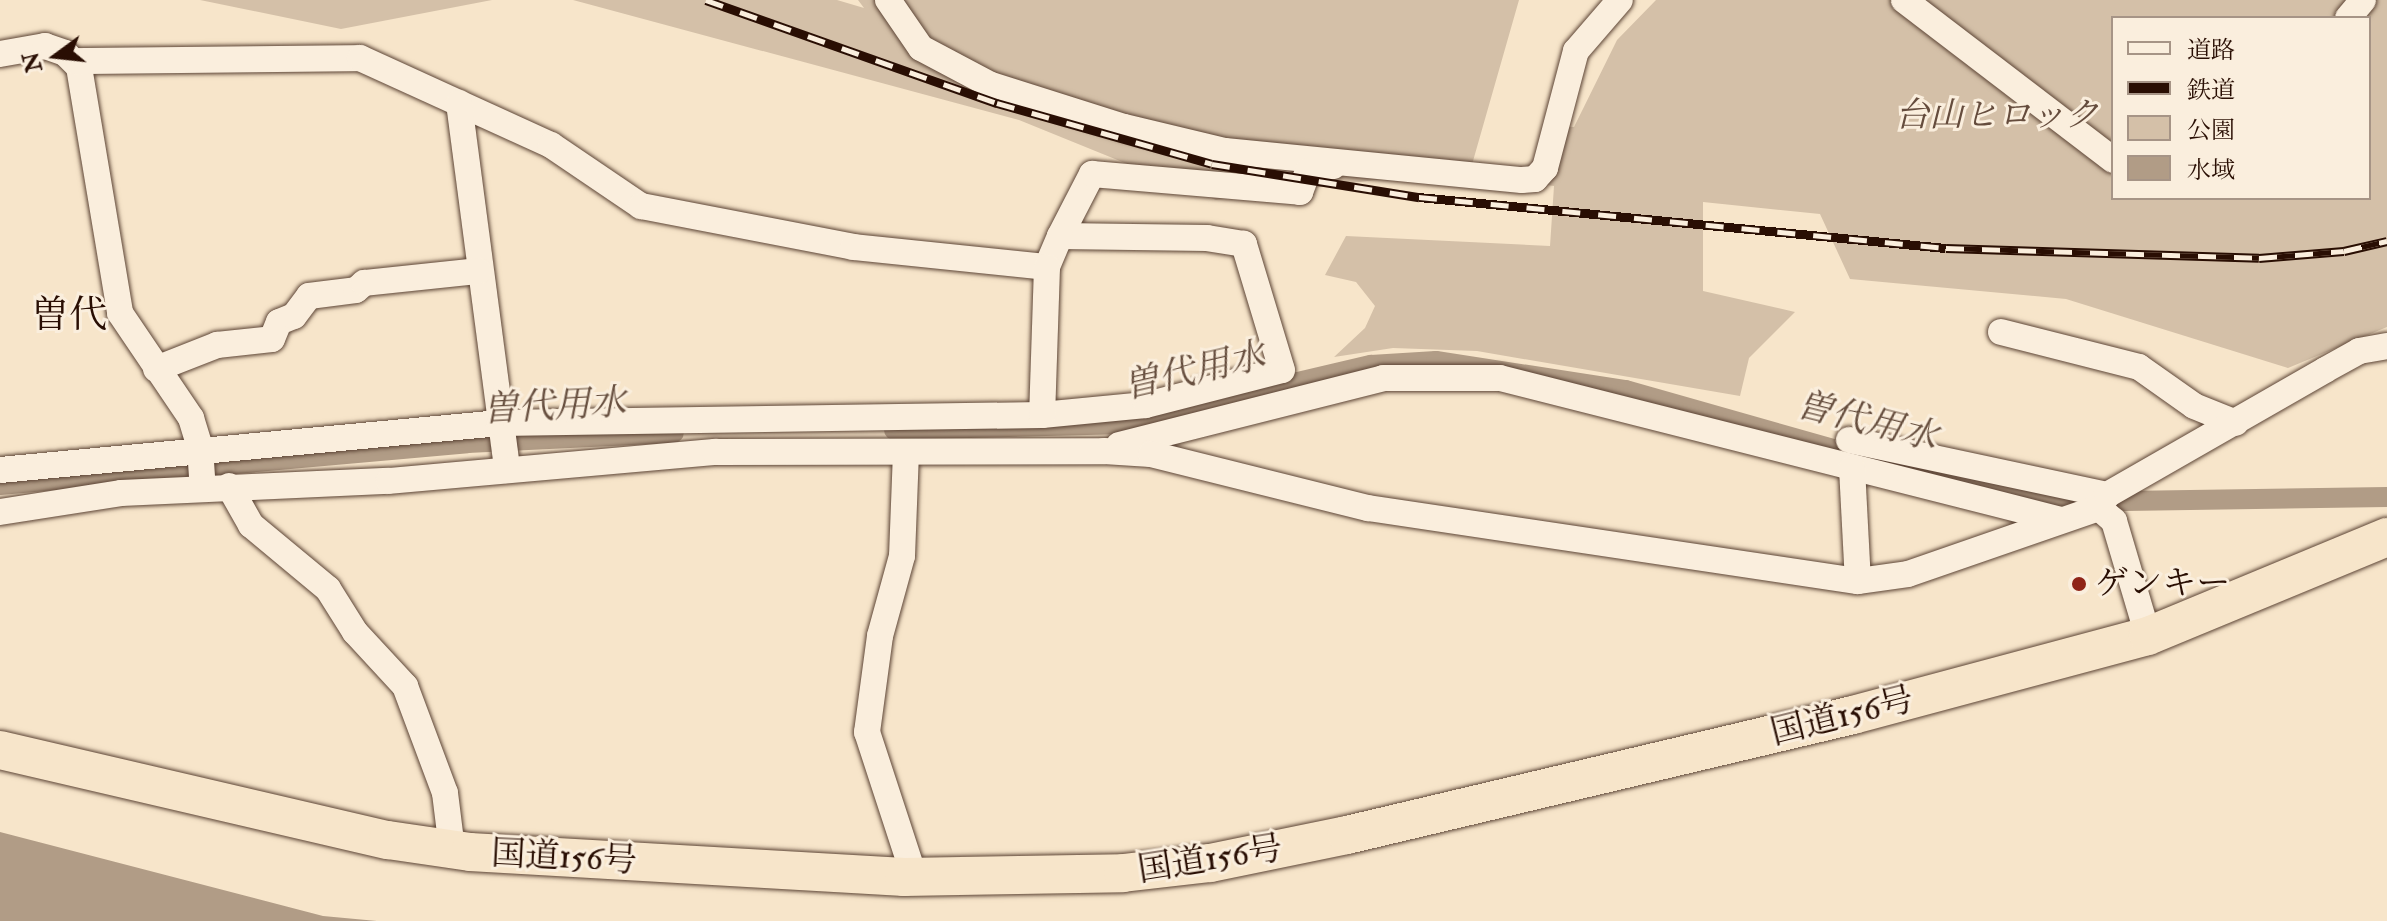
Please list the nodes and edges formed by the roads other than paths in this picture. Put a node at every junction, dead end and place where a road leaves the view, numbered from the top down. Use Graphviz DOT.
graph roads {
  1 [pos="888,0"];
  2 [pos="1620,0"];
  3 [pos="1904,0"];
  4 [pos="2363,0"];
  5 [pos="2350,16"];
  6 [pos="0,54"];
  7 [pos="75,61"];
  8 [pos="459,103"];
  9 [pos="2111,158"];
  10 [pos="1350,163"];
  11 [pos="1060,236"];
  12 [pos="1047,267"];
  13 [pos="478,271"];
  14 [pos="2001,332"];
  15 [pos="2387,346"];
  16 [pos="156,369"];
  17 [pos="1042,415"];
  18 [pos="2236,423"];
  19 [pos="755,432"];
  20 [pos="981,432"];
  21 [pos="1849,440"];
  22 [pos="503,444"];
  23 [pos="1104,451"];
  24 [pos="906,452"];
  25 [pos="1852,468"];
  26 [pos="0,470"];
  27 [pos="207,471"];
  28 [pos="36,484"];
  29 [pos="2103,502"];
  30 [pos="0,512"];
  31 [pos="2061,520"];
  32 [pos="2387,537"];
  33 [pos="1858,581"];
  34 [pos="2148,636"];
  35 [pos="0,750"];
  36 [pos="452,849"];
  37 [pos="914,876"];
  1 -- 10 [label="street"];
  2 -- 10 [label="street"];
  3 -- 9 [label="street"];
  4 -- 5 [label="street"];
  6 -- 7 [label="street"];
  7 -- 8 [label="street"];
  7 -- 16 [label="street"];
  8 -- 12 [label="street"];
  8 -- 13 [label="street"];
  10 -- 11 [label="street"];
  11 -- 12 [label="street"];
  11 -- 17 [label="street"];
  12 -- 17 [label="street"];
  13 -- 16 [label="street"];
  13 -- 22 [label="street"];
  14 -- 18 [label="street"];
  15 -- 18 [label="street"];
  16 -- 27 [label="street"];
  17 -- 20 [label="street"];
  18 -- 29 [label="street"];
  19 -- 20 [label="street"];
  19 -- 22 [label="street"];
  19 -- 22 [label="street"];
  19 -- 24 [label="street"];
  20 -- 23 [label="street"];
  20 -- 24 [label="street"];
  21 -- 29 [label="street"];
  22 -- 27 [label="street"];
  22 -- 27 [label="street"];
  23 -- 25 [label="street"];
  23 -- 33 [label="street"];
  24 -- 37 [label="street"];
  25 -- 31 [label="street"];
  25 -- 33 [label="street"];
  26 -- 28 [label="street"];
  27 -- 28 [label="street"];
  27 -- 28 [label="street"];
  27 -- 36 [label="street"];
  28 -- 30 [label="street"];
  29 -- 31 [label="street"];
  29 -- 34 [label="street"];
  31 -- 33 [label="street"];
  32 -- 34 [label="highway, 国道156号"];
  34 -- 37 [label="highway, 国道156号"];
  35 -- 36 [label="highway, 国道156号"];
  36 -- 37 [label="highway, 国道156号"];
}
